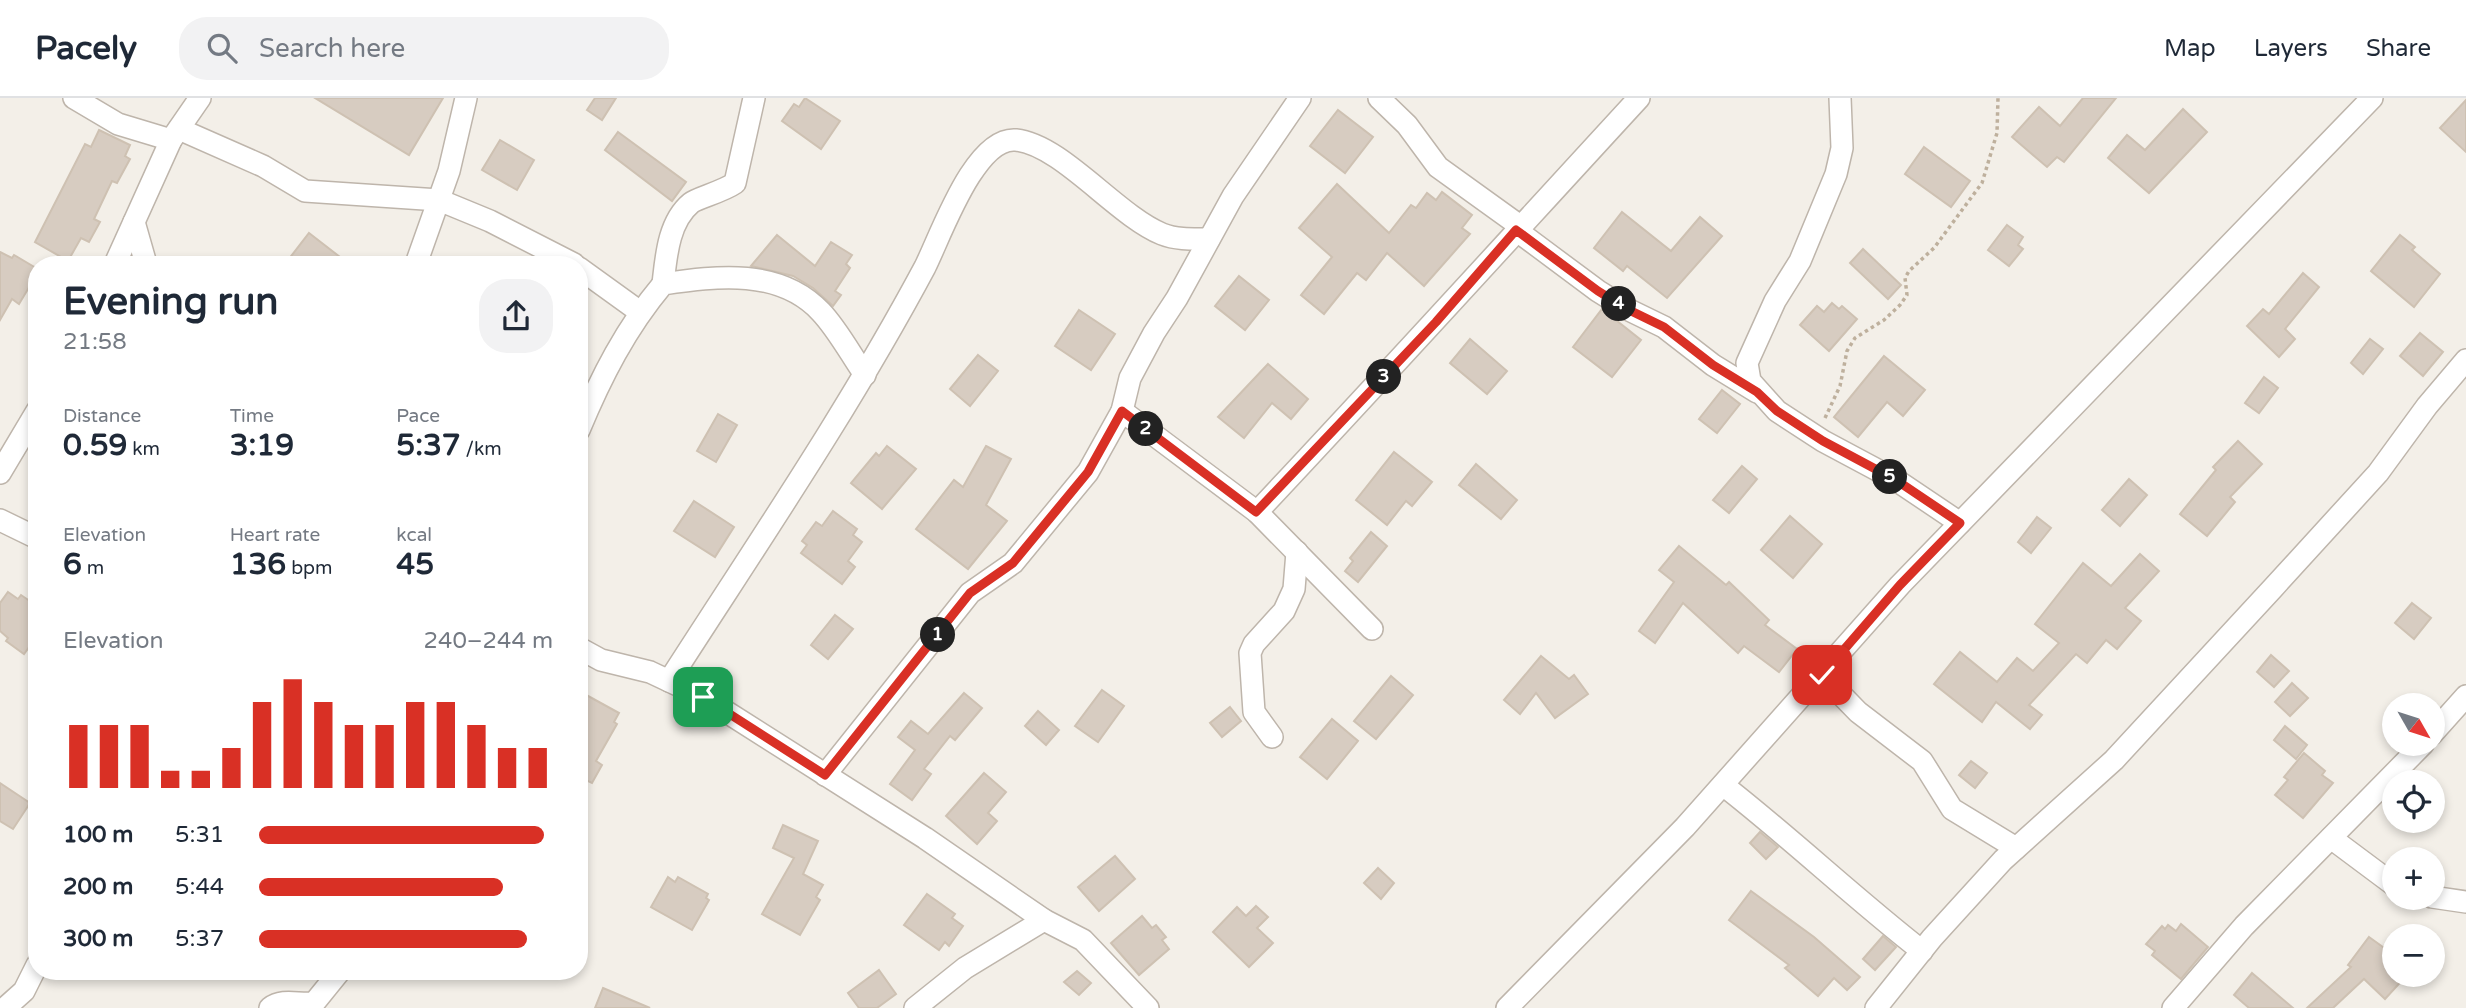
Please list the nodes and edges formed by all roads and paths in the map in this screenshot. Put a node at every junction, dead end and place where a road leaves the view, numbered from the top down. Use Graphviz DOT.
graph roads {
  1 [pos="74,98"];
  2 [pos="200,98"];
  3 [pos="466,98"];
  4 [pos="754,98"];
  5 [pos="1300,98"];
  6 [pos="1379,98"];
  7 [pos="1639,98"];
  8 [pos="1840,98"];
  9 [pos="1998,98"];
  10 [pos="2372,98"];
  11 [pos="175,134"];
  12 [pos="439,200"];
  13 [pos="134,222"];
  14 [pos="1518,228"];
  15 [pos="1209,239"];
  16 [pos="119,256"];
  17 [pos="144,256"];
  18 [pos="419,256"];
  19 [pos="558,256"];
  20 [pos="588,274"];
  21 [pos="663,284"];
  22 [pos="640,312"];
  23 [pos="2466,360"];
  24 [pos="865,375"];
  25 [pos="1757,392"];
  26 [pos="588,409"];
  27 [pos="1122,411"];
  28 [pos="28,426"];
  29 [pos="1823,441"];
  30 [pos="0,473"];
  31 [pos="1256,512"];
  32 [pos="0,520"];
  33 [pos="1960,523"];
  34 [pos="28,534"];
  35 [pos="1297,552"];
  36 [pos="1372,629"];
  37 [pos="588,653"];
  38 [pos="1822,675"];
  39 [pos="668,681"];
  40 [pos="2466,696"];
  41 [pos="2445,719"];
  42 [pos="1272,737"];
  43 [pos="2411,756"];
  44 [pos="825,775"];
  45 [pos="1723,785"];
  46 [pos="2331,838"];
  47 [pos="2016,848"];
  48 [pos="2382,876"];
  49 [pos="2445,899"];
  50 [pos="2466,902"];
  51 [pos="1044,920"];
  52 [pos="1922,951"];
  53 [pos="29,980"];
  54 [pos="333,980"];
  55 [pos="5,1008"];
  56 [pos="270,1008"];
  57 [pos="915,1008"];
  58 [pos="1149,1008"];
  59 [pos="1507,1008"];
  60 [pos="1877,1008"];
  61 [pos="2173,1008"];
  1 -- 11 [label="street"];
  2 -- 11 [label="street"];
  3 -- 12 [label="street"];
  4 -- 21 [label="street"];
  5 -- 15 [label="street"];
  6 -- 14 [label="street"];
  7 -- 14 [label="street"];
  8 -- 25 [label="street"];
  9 -- 29 [label="path"];
  10 -- 33 [label="street"];
  11 -- 12 [label="street"];
  11 -- 13 [label="street"];
  12 -- 18 [label="street"];
  12 -- 19 [label="street"];
  13 -- 16 [label="street"];
  13 -- 17 [label="street"];
  14 -- 25 [label="street"];
  14 -- 31 [label="street"];
  15 -- 24 [label="street"];
  15 -- 27 [label="street"];
  20 -- 22 [label="street"];
  21 -- 22 [label="street"];
  21 -- 24 [label="street"];
  22 -- 26 [label="street"];
  23 -- 47 [label="street"];
  24 -- 39 [label="street"];
  25 -- 29 [label="street"];
  27 -- 31 [label="street"];
  27 -- 44 [label="street"];
  28 -- 30 [label="street"];
  29 -- 33 [label="street"];
  31 -- 35 [label="street"];
  32 -- 34 [label="street"];
  33 -- 38 [label="street"];
  35 -- 36 [label="street"];
  35 -- 42 [label="street"];
  37 -- 39 [label="street"];
  38 -- 45 [label="street"];
  38 -- 47 [label="street"];
  39 -- 44 [label="street"];
  40 -- 41 [label="street"];
  43 -- 46 [label="street"];
  44 -- 51 [label="street"];
  45 -- 52 [label="street"];
  45 -- 59 [label="street"];
  46 -- 48 [label="street"];
  46 -- 61 [label="street"];
  47 -- 52 [label="street"];
  49 -- 50 [label="street"];
  51 -- 57 [label="street"];
  51 -- 58 [label="street"];
  52 -- 60 [label="street"];
  53 -- 55 [label="street"];
  54 -- 56 [label="street"];
}
